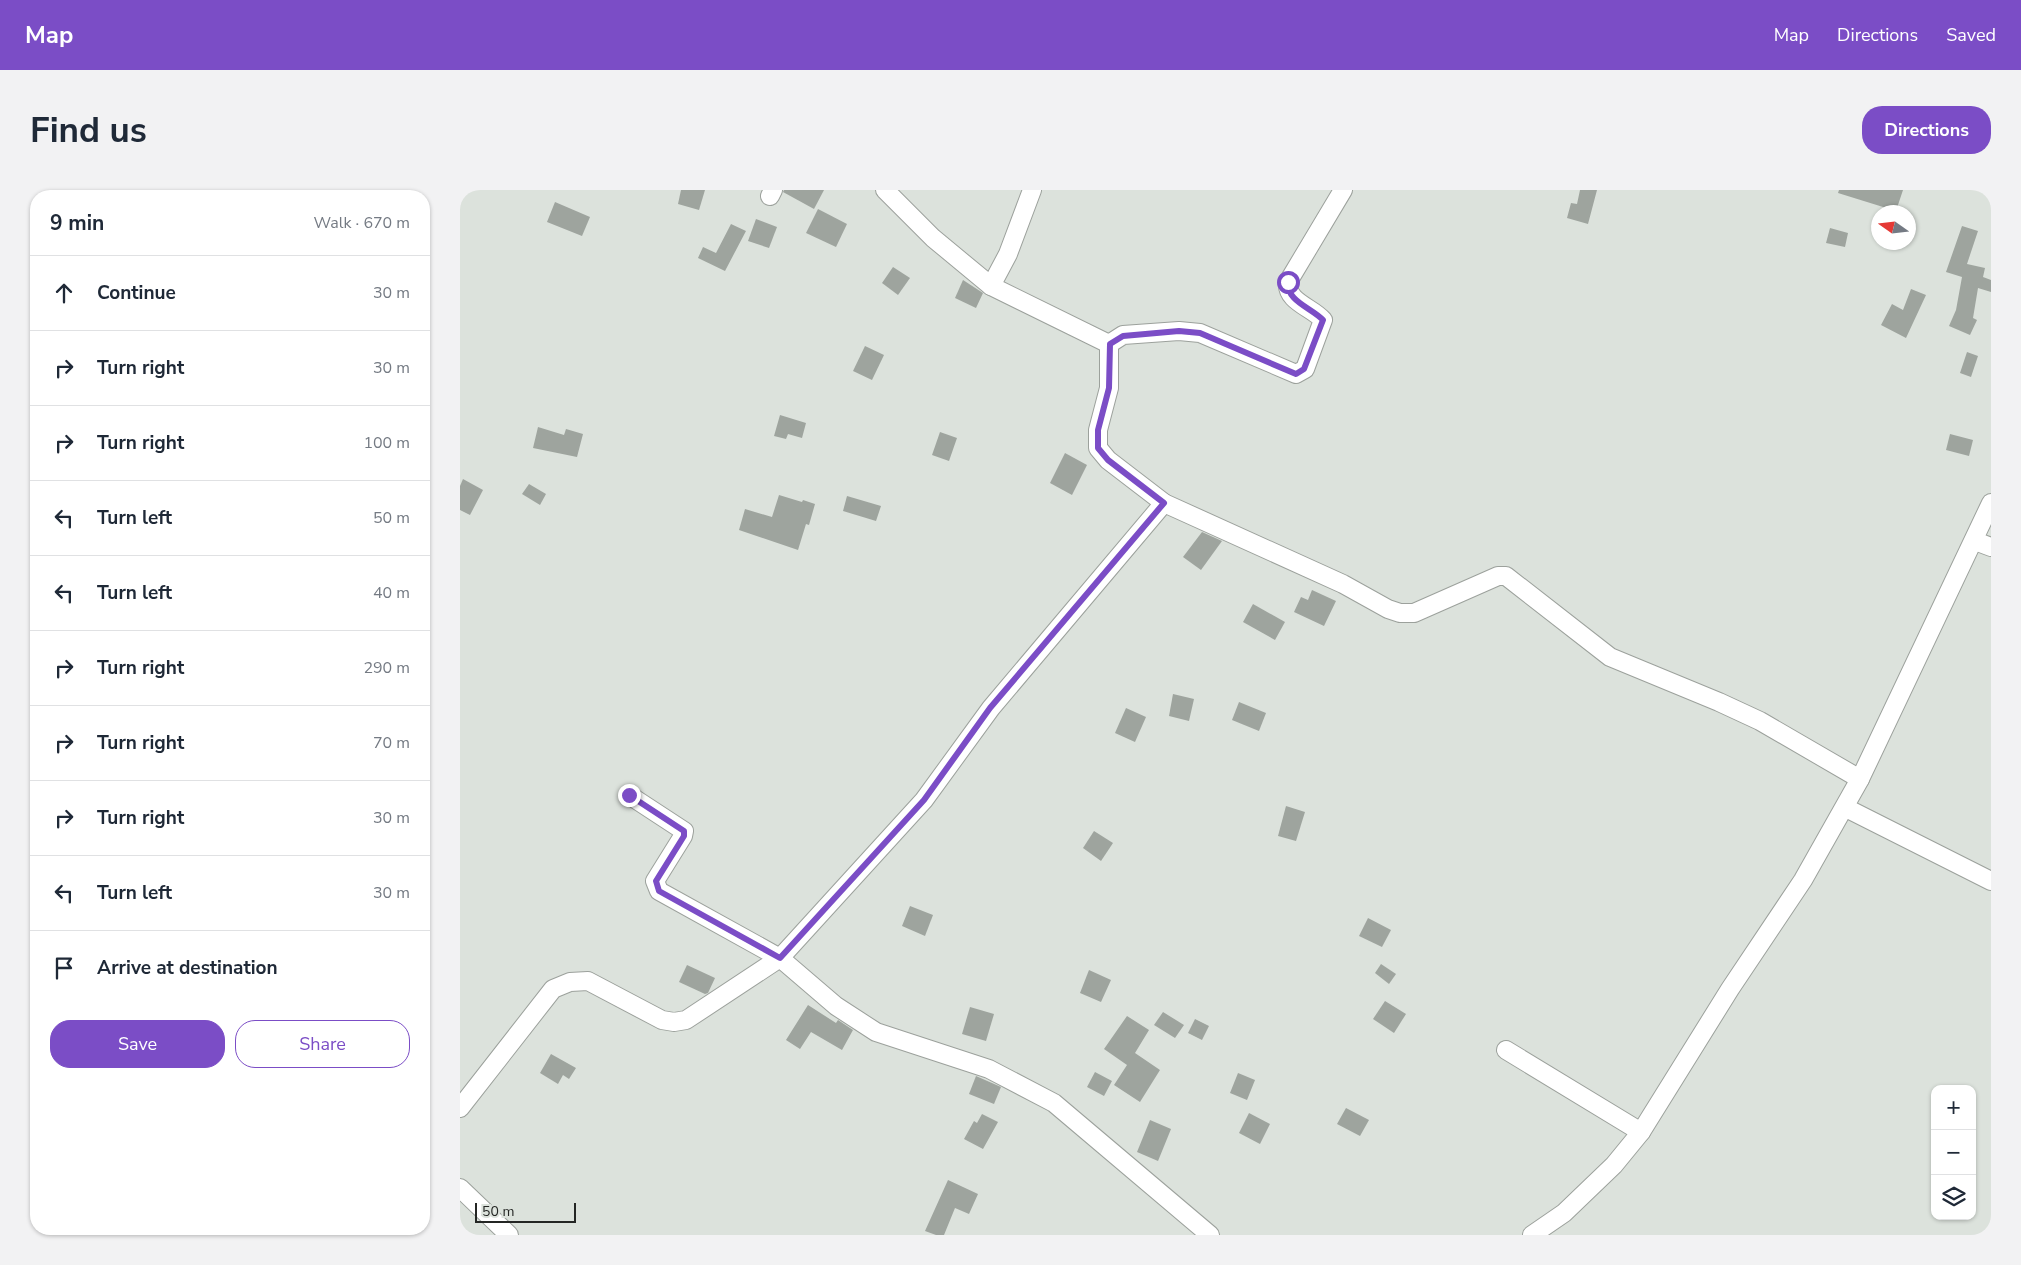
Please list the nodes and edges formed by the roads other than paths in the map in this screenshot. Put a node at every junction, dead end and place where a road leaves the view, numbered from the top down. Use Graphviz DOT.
graph roads {
  1 [pos="885,190"];
  2 [pos="1032,190"];
  3 [pos="1343,190"];
  4 [pos="991,286"];
  5 [pos="1110,344"];
  6 [pos="1164,503"];
  7 [pos="1991,503"];
  8 [pos="1983,544"];
  9 [pos="1860,779"];
  10 [pos="629,795"];
  11 [pos="1846,808"];
  12 [pos="1991,881"];
  13 [pos="780,958"];
  14 [pos="1506,1050"];
  15 [pos="460,1108"];
  16 [pos="1641,1132"];
  17 [pos="460,1188"];
  18 [pos="509,1235"];
  19 [pos="1210,1235"];
  20 [pos="1532,1235"];
  1 -- 4 [label="street"];
  2 -- 4 [label="street"];
  3 -- 5 [label="street"];
  4 -- 5 [label="street"];
  5 -- 6 [label="street"];
  6 -- 9 [label="street"];
  6 -- 13 [label="street"];
  7 -- 8 [label="street"];
  8 -- 9 [label="street"];
  9 -- 11 [label="street"];
  10 -- 13 [label="street"];
  11 -- 12 [label="street"];
  11 -- 16 [label="street"];
  13 -- 15 [label="street"];
  13 -- 19 [label="street"];
  14 -- 16 [label="street"];
  16 -- 20 [label="street"];
  17 -- 18 [label="street"];
}
